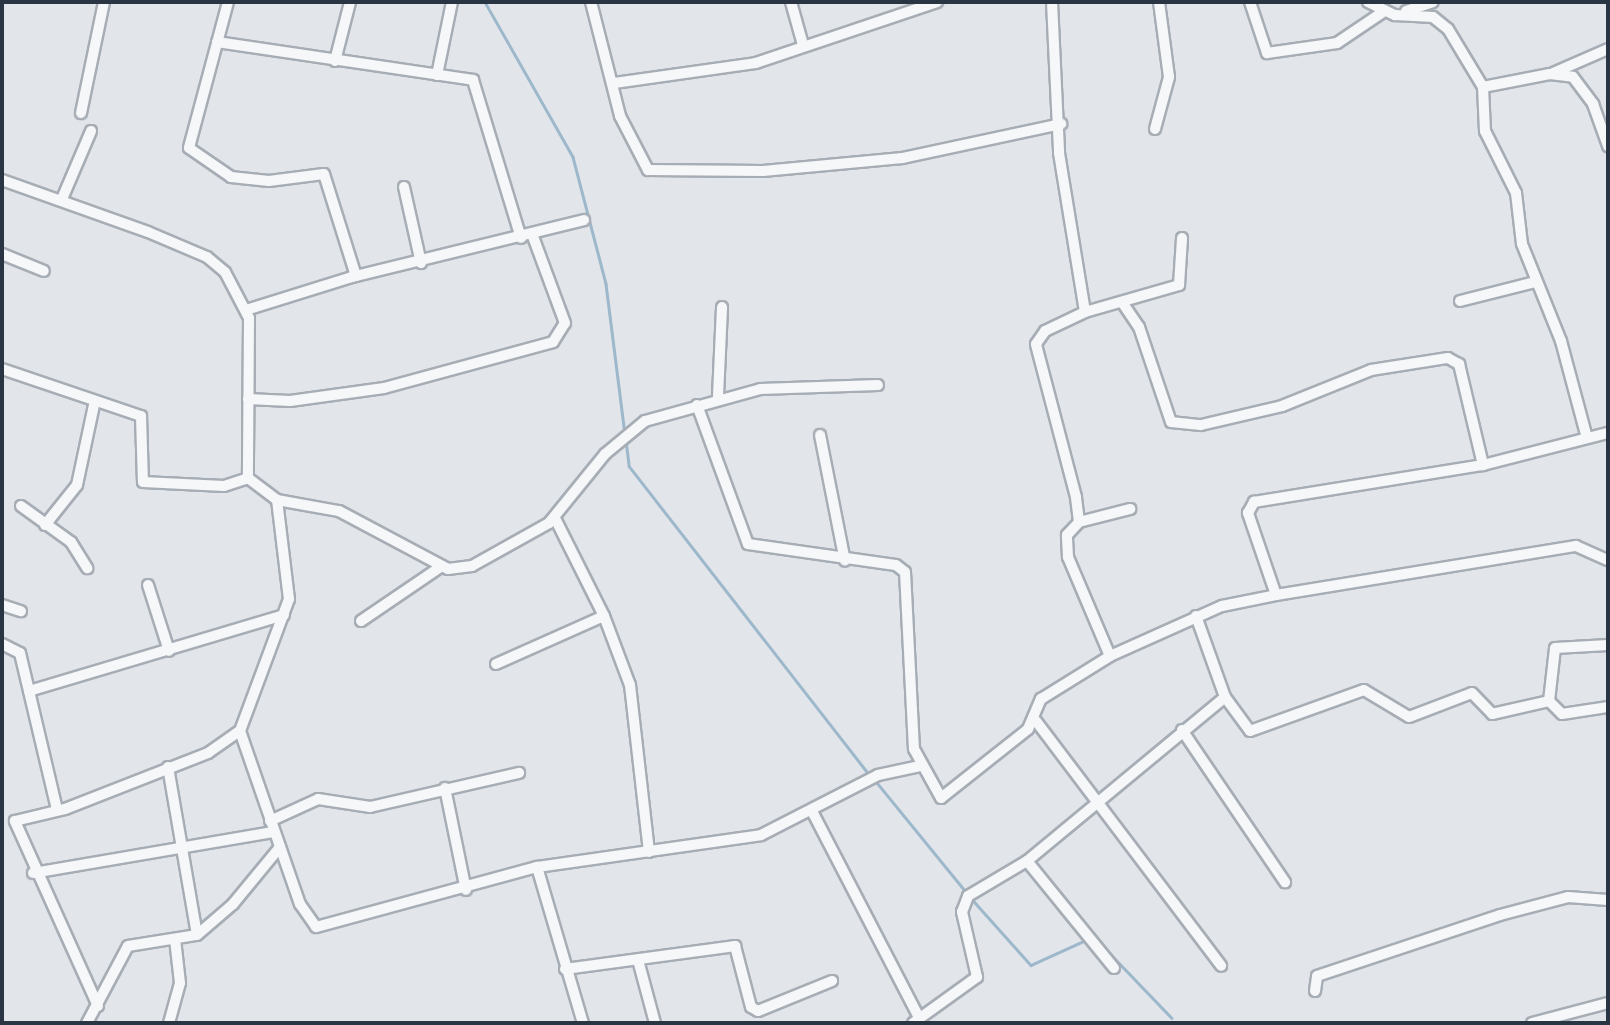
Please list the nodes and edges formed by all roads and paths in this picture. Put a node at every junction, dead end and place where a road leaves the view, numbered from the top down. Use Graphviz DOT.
graph roads {
  1 [pos="104,2"];
  2 [pos="228,2"];
  3 [pos="350,2"];
  4 [pos="453,2"];
  5 [pos="591,2"];
  6 [pos="791,2"];
  7 [pos="937,2"];
  8 [pos="1052,2"];
  9 [pos="1159,2"];
  10 [pos="1250,2"];
  11 [pos="1368,2"];
  12 [pos="1434,2"];
  13 [pos="1383,12"];
  14 [pos="1395,15"];
  15 [pos="1433,17"];
  16 [pos="217,42"];
  17 [pos="803,45"];
  18 [pos="1608,50"];
  19 [pos="335,61"];
  20 [pos="1550,74"];
  21 [pos="437,75"];
  22 [pos="614,83"];
  23 [pos="1483,87"];
  24 [pos="81,113"];
  25 [pos="1061,124"];
  26 [pos="1155,128"];
  27 [pos="91,131"];
  28 [pos="1608,146"];
  29 [pos="2,180"];
  30 [pos="404,187"];
  31 [pos="62,198"];
  32 [pos="584,220"];
  33 [pos="527,236"];
  34 [pos="1182,237"];
  35 [pos="2,254"];
  36 [pos="421,263"];
  37 [pos="44,271"];
  38 [pos="356,276"];
  39 [pos="1535,282"];
  40 [pos="1460,301"];
  41 [pos="1124,305"];
  42 [pos="722,307"];
  43 [pos="246,310"];
  44 [pos="1085,312"];
  45 [pos="2,369"];
  46 [pos="878,385"];
  47 [pos="718,396"];
  48 [pos="248,399"];
  49 [pos="94,405"];
  50 [pos="698,405"];
  51 [pos="1608,433"];
  52 [pos="820,435"];
  53 [pos="1587,438"];
  54 [pos="1483,465"];
  55 [pos="248,478"];
  56 [pos="277,500"];
  57 [pos="21,506"];
  58 [pos="1130,509"];
  59 [pos="555,518"];
  60 [pos="1079,522"];
  61 [pos="44,525"];
  62 [pos="1608,559"];
  63 [pos="845,561"];
  64 [pos="442,566"];
  65 [pos="87,568"];
  66 [pos="148,585"];
  67 [pos="1276,595"];
  68 [pos="2,605"];
  69 [pos="21,611"];
  70 [pos="284,615"];
  71 [pos="604,616"];
  72 [pos="1196,616"];
  73 [pos="361,621"];
  74 [pos="2,644"];
  75 [pos="1608,645"];
  76 [pos="169,651"];
  77 [pos="1110,656"];
  78 [pos="496,664"];
  79 [pos="29,691"];
  80 [pos="1226,697"];
  81 [pos="1549,701"];
  82 [pos="1608,707"];
  83 [pos="1036,721"];
  84 [pos="1182,730"];
  85 [pos="240,731"];
  86 [pos="920,766"];
  87 [pos="168,767"];
  88 [pos="519,772"];
  89 [pos="451,790"];
  90 [pos="1100,797"];
  91 [pos="57,809"];
  92 [pos="813,813"];
  93 [pos="272,826"];
  94 [pos="280,847"];
  95 [pos="180,852"];
  96 [pos="649,852"];
  97 [pos="1027,861"];
  98 [pos="537,867"];
  99 [pos="33,873"];
  100 [pos="1285,882"];
  101 [pos="466,890"];
  102 [pos="1608,900"];
  103 [pos="197,935"];
  104 [pos="175,939"];
  105 [pos="638,960"];
  106 [pos="1221,966"];
  107 [pos="565,968"];
  108 [pos="1114,968"];
  109 [pos="832,981"];
  110 [pos="1315,991"];
  111 [pos="1608,1003"];
  112 [pos="98,1006"];
  113 [pos="758,1011"];
  114 [pos="916,1021"];
  115 [pos="86,1023"];
  116 [pos="169,1023"];
  117 [pos="583,1023"];
  118 [pos="655,1023"];
  119 [pos="760,1023"];
  120 [pos="1532,1023"];
  1 -- 24 [label="street"];
  2 -- 16 [label="street"];
  3 -- 19 [label="street"];
  4 -- 21 [label="street"];
  5 -- 22 [label="street"];
  6 -- 17 [label="street"];
  7 -- 17 [label="street"];
  8 -- 25 [label="street"];
  9 -- 26 [label="street"];
  10 -- 13 [label="street"];
  11 -- 13 [label="street"];
  12 -- 14 [label="street"];
  12 -- 15 [label="street"];
  13 -- 14 [label="street"];
  14 -- 15 [label="street"];
  15 -- 23 [label="street"];
  16 -- 19 [label="street"];
  16 -- 38 [label="street"];
  17 -- 22 [label="street"];
  18 -- 20 [label="street"];
  19 -- 21 [label="street"];
  20 -- 23 [label="street"];
  20 -- 28 [label="street"];
  21 -- 33 [label="street"];
  22 -- 25 [label="street"];
  23 -- 39 [label="street"];
  25 -- 44 [label="street"];
  27 -- 31 [label="street"];
  29 -- 31 [label="street"];
  30 -- 36 [label="street"];
  31 -- 43 [label="street"];
  32 -- 33 [label="street"];
  33 -- 36 [label="street"];
  33 -- 48 [label="street"];
  34 -- 41 [label="street"];
  35 -- 37 [label="street"];
  36 -- 38 [label="street"];
  38 -- 43 [label="street"];
  39 -- 40 [label="street"];
  39 -- 53 [label="street"];
  41 -- 44 [label="street"];
  41 -- 54 [label="street"];
  42 -- 47 [label="street"];
  43 -- 48 [label="street"];
  44 -- 60 [label="street"];
  45 -- 49 [label="street"];
  46 -- 47 [label="street"];
  47 -- 50 [label="street"];
  48 -- 55 [label="street"];
  49 -- 55 [label="street"];
  49 -- 61 [label="street"];
  50 -- 59 [label="street"];
  50 -- 63 [label="street"];
  51 -- 53 [label="street"];
  52 -- 63 [label="street"];
  53 -- 54 [label="street"];
  54 -- 67 [label="street"];
  55 -- 56 [label="street"];
  56 -- 64 [label="street"];
  56 -- 70 [label="street"];
  57 -- 61 [label="street"];
  58 -- 60 [label="street"];
  59 -- 64 [label="street"];
  59 -- 71 [label="street"];
  60 -- 77 [label="street"];
  61 -- 65 [label="street"];
  62 -- 67 [label="street"];
  63 -- 86 [label="street"];
  64 -- 73 [label="street"];
  66 -- 76 [label="street"];
  67 -- 72 [label="street"];
  68 -- 69 [label="street"];
  70 -- 76 [label="street"];
  70 -- 85 [label="street"];
  71 -- 78 [label="street"];
  71 -- 96 [label="street"];
  72 -- 77 [label="street"];
  72 -- 80 [label="street"];
  74 -- 79 [label="street"];
  75 -- 81 [label="street"];
  76 -- 79 [label="street"];
  77 -- 83 [label="street"];
  79 -- 91 [label="street"];
  80 -- 81 [label="street"];
  80 -- 84 [label="street"];
  81 -- 82 [label="street"];
  83 -- 86 [label="street"];
  83 -- 90 [label="street"];
  84 -- 90 [label="street"];
  84 -- 100 [label="street"];
  85 -- 87 [label="street"];
  85 -- 93 [label="street"];
  86 -- 92 [label="street"];
  87 -- 91 [label="street"];
  87 -- 95 [label="street"];
  88 -- 89 [label="street"];
  89 -- 93 [label="street"];
  89 -- 101 [label="street"];
  90 -- 97 [label="street"];
  90 -- 106 [label="street"];
  91 -- 99 [label="street"];
  92 -- 96 [label="street"];
  92 -- 114 [label="street"];
  93 -- 94 [label="street"];
  93 -- 95 [label="street"];
  94 -- 101 [label="street"];
  94 -- 103 [label="street"];
  95 -- 99 [label="street"];
  95 -- 103 [label="street"];
  96 -- 98 [label="street"];
  97 -- 108 [label="street"];
  97 -- 114 [label="street"];
  98 -- 101 [label="street"];
  98 -- 107 [label="street"];
  99 -- 112 [label="street"];
  102 -- 110 [label="street"];
  103 -- 104 [label="street"];
  104 -- 112 [label="street"];
  104 -- 116 [label="street"];
  105 -- 107 [label="street"];
  105 -- 113 [label="street"];
  105 -- 118 [label="street"];
  107 -- 117 [label="street"];
  109 -- 113 [label="street"];
  111 -- 120 [label="street"];
  112 -- 115 [label="street"];
  113 -- 119 [label="street"];
}
